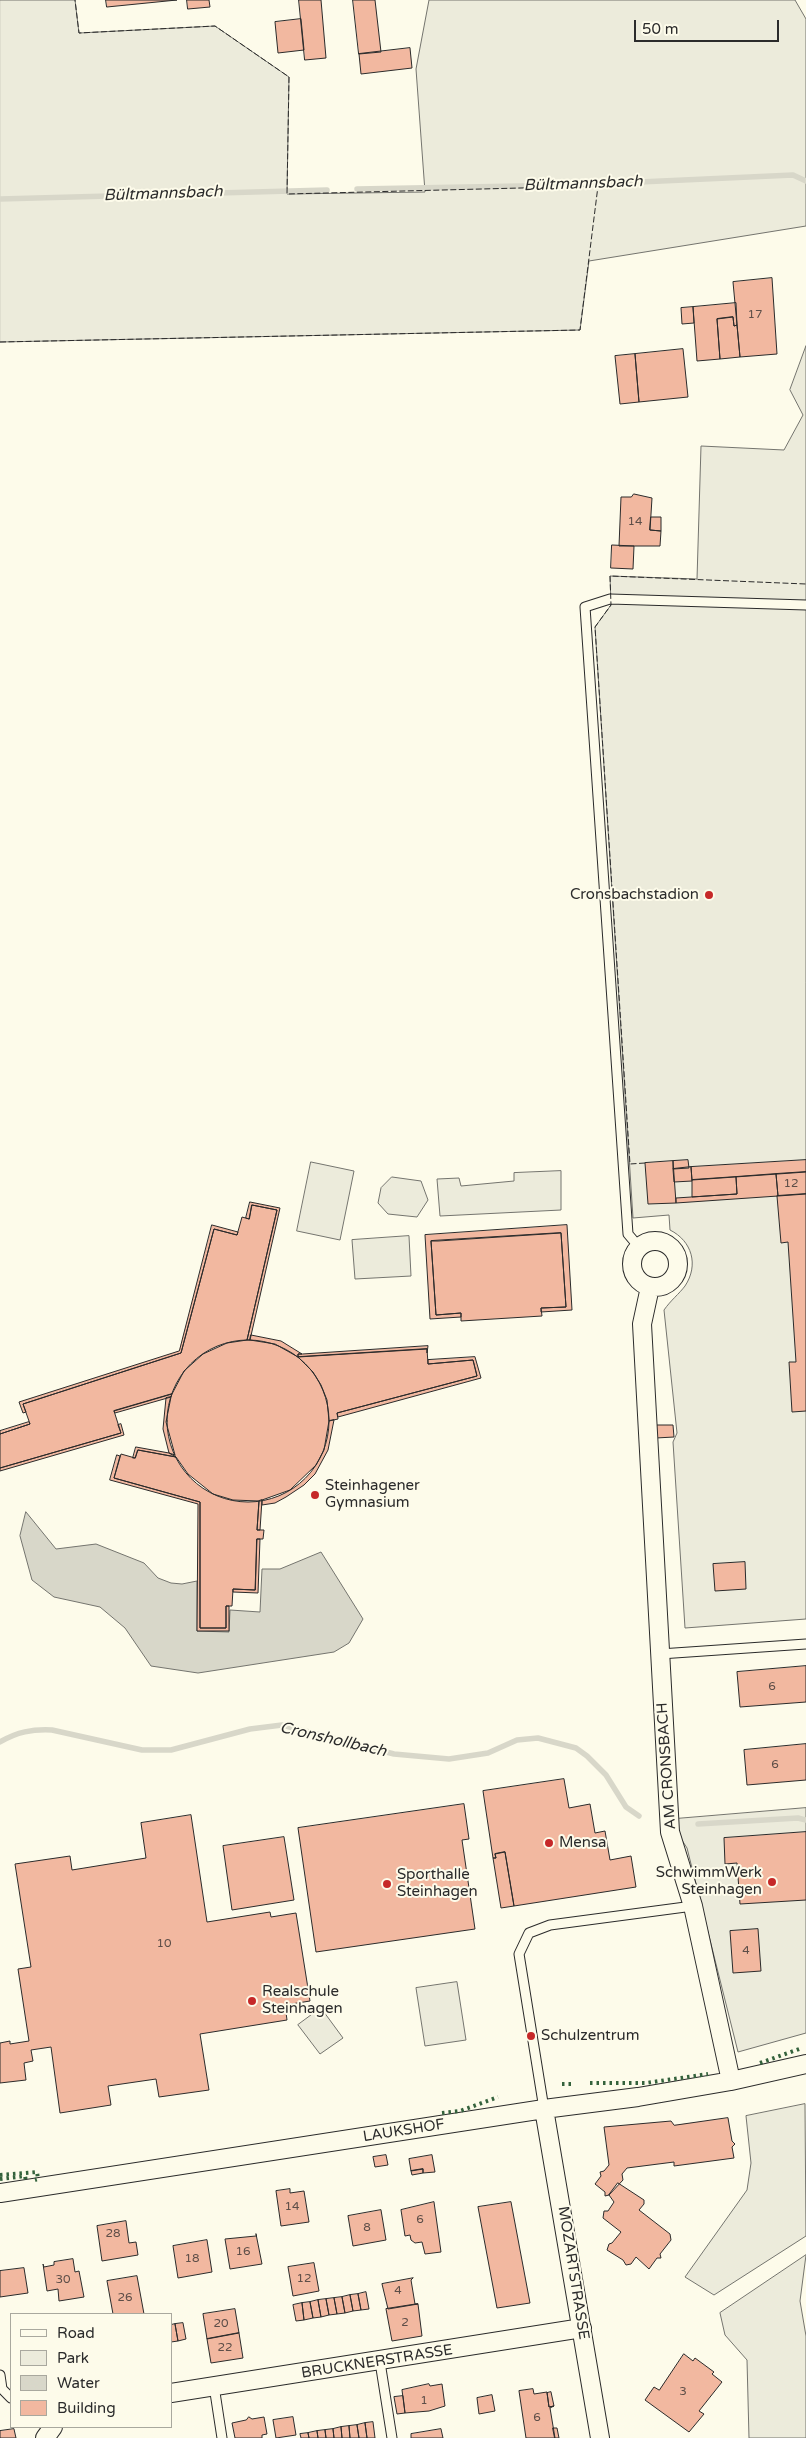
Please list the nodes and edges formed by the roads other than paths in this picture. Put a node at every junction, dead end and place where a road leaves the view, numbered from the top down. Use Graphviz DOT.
graph roads {
  1 [pos="806,605"];
  2 [pos="639,1247"];
  3 [pos="650,1287"];
  4 [pos="806,1644"];
  5 [pos="660,1654"];
  6 [pos="693,1906"];
  7 [pos="806,2064"];
  8 [pos="731,2081"];
  9 [pos="544,2109"];
  10 [pos="0,2193"];
  11 [pos="582,2328"];
  12 [pos="380,2362"];
  13 [pos="0,2375"];
  14 [pos="214,2386"];
  15 [pos="172,2393"];
  16 [pos="10,2397"];
  17 [pos="222,2438"];
  18 [pos="392,2438"];
  19 [pos="600,2438"];
  1 -- 2 [label="lane"];
  2 -- 3 [label="street"];
  2 -- 3 [label="street"];
  3 -- 5 [label="street, AM CRONSBACH"];
  4 -- 5 [label="lane"];
  5 -- 6 [label="street, AM CRONSBACH"];
  6 -- 8 [label="street, AM CRONSBACH"];
  6 -- 9 [label="lane"];
  7 -- 8 [label="street, LAUKSHOF"];
  8 -- 9 [label="street, LAUKSHOF"];
  9 -- 10 [label="street, LAUKSHOF"];
  9 -- 11 [label="street, MOZARTSTRASSE"];
  11 -- 12 [label="street, BRUCKNERSTRASSE"];
  11 -- 19 [label="street, MOZARTSTRASSE"];
  12 -- 14 [label="street, BRUCKNERSTRASSE"];
  12 -- 18 [label="lane"];
  13 -- 16 [label="lane"];
  14 -- 15 [label="street, BRUCKNERSTRASSE"];
  14 -- 17 [label="lane"];
}
